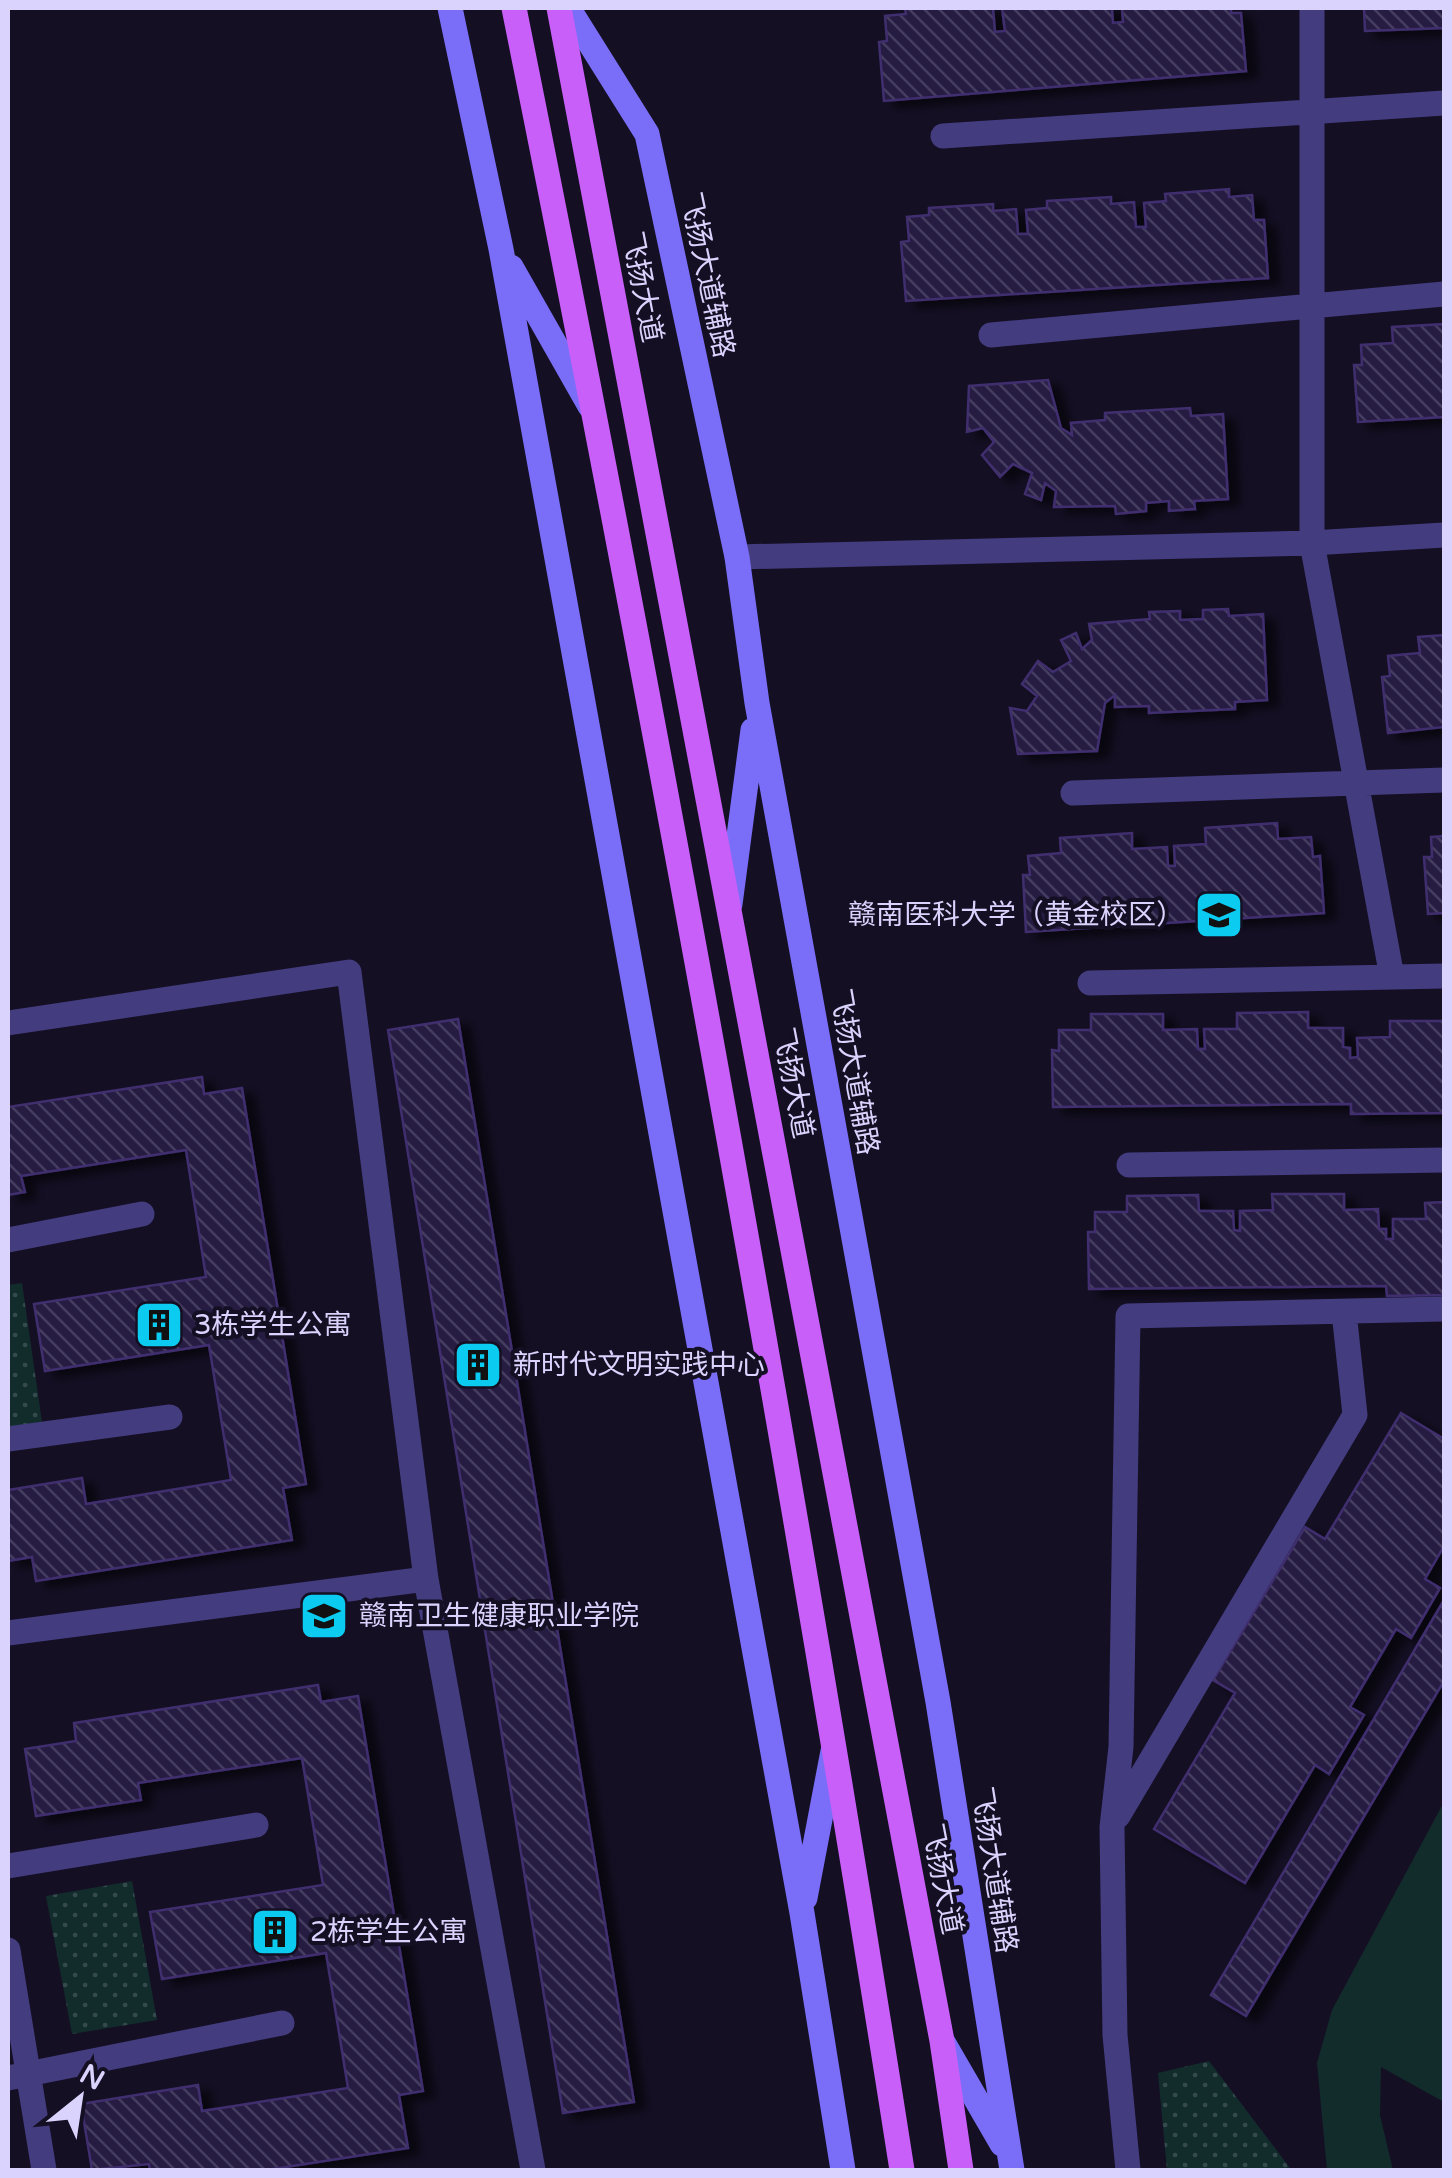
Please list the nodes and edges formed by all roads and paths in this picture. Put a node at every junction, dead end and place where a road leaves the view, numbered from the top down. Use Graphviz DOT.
graph roads {
  1 [pos="450,8"];
  2 [pos="514,8"];
  3 [pos="558,8"];
  4 [pos="568,8"];
  5 [pos="1312,8"];
  6 [pos="1444,103"];
  7 [pos="1313,112"];
  8 [pos="943,136"];
  9 [pos="501,249"];
  10 [pos="1444,294"];
  11 [pos="1313,306"];
  12 [pos="990,335"];
  13 [pos="596,417"];
  14 [pos="1444,535"];
  15 [pos="1312,543"];
  16 [pos="737,557"];
  17 [pos="757,703"];
  18 [pos="1444,780"];
  19 [pos="1358,783"];
  20 [pos="1073,793"];
  21 [pos="730,908"];
  22 [pos="1444,976"];
  23 [pos="1392,977"];
  24 [pos="1090,982"];
  25 [pos="8,1023"];
  26 [pos="1444,1160"];
  27 [pos="1129,1166"];
  28 [pos="142,1214"];
  29 [pos="8,1240"];
  30 [pos="1444,1309"];
  31 [pos="1344,1312"];
  32 [pos="170,1416"];
  33 [pos="8,1440"];
  34 [pos="426,1579"];
  35 [pos="8,1633"];
  36 [pos="835,1741"];
  37 [pos="256,1825"];
  38 [pos="1112,1827"];
  39 [pos="8,1866"];
  40 [pos="802,1913"];
  41 [pos="8,1950"];
  42 [pos="282,2024"];
  43 [pos="942,2041"];
  44 [pos="18,2076"];
  45 [pos="1010,2164"];
  46 [pos="44,2170"];
  47 [pos="533,2170"];
  48 [pos="844,2170"];
  49 [pos="902,2170"];
  50 [pos="960,2170"];
  51 [pos="1128,2170"];
  1 -- 9 [label="street"];
  2 -- 13 [label="main road"];
  3 -- 21 [label="main road, 飞扬大道"];
  4 -- 16 [label="street, 飞扬大道辅路"];
  5 -- 7 [label="street"];
  6 -- 7 [label="street"];
  7 -- 8 [label="street"];
  7 -- 11 [label="street"];
  9 -- 13 [label="street"];
  9 -- 40 [label="street"];
  10 -- 11 [label="street"];
  11 -- 12 [label="street"];
  11 -- 15 [label="street"];
  13 -- 36 [label="main road"];
  14 -- 15 [label="street"];
  15 -- 16 [label="street"];
  15 -- 19 [label="street"];
  16 -- 17 [label="street, 飞扬大道辅路"];
  17 -- 21 [label="street"];
  17 -- 45 [label="street, 飞扬大道辅路"];
  18 -- 19 [label="street"];
  19 -- 20 [label="street"];
  19 -- 23 [label="street"];
  21 -- 43 [label="main road, 飞扬大道"];
  22 -- 23 [label="street"];
  23 -- 24 [label="street"];
  25 -- 34 [label="street"];
  26 -- 27 [label="street"];
  28 -- 29 [label="street"];
  30 -- 31 [label="street"];
  31 -- 38 [label="street"];
  31 -- 38 [label="street"];
  32 -- 33 [label="street"];
  34 -- 35 [label="street"];
  34 -- 47 [label="street"];
  36 -- 40 [label="street"];
  36 -- 49 [label="main road"];
  37 -- 39 [label="street"];
  38 -- 51 [label="street"];
  40 -- 48 [label="street"];
  41 -- 44 [label="street"];
  42 -- 44 [label="street"];
  43 -- 45 [label="street"];
  43 -- 50 [label="main road, 飞扬大道"];
  44 -- 46 [label="street"];
}
